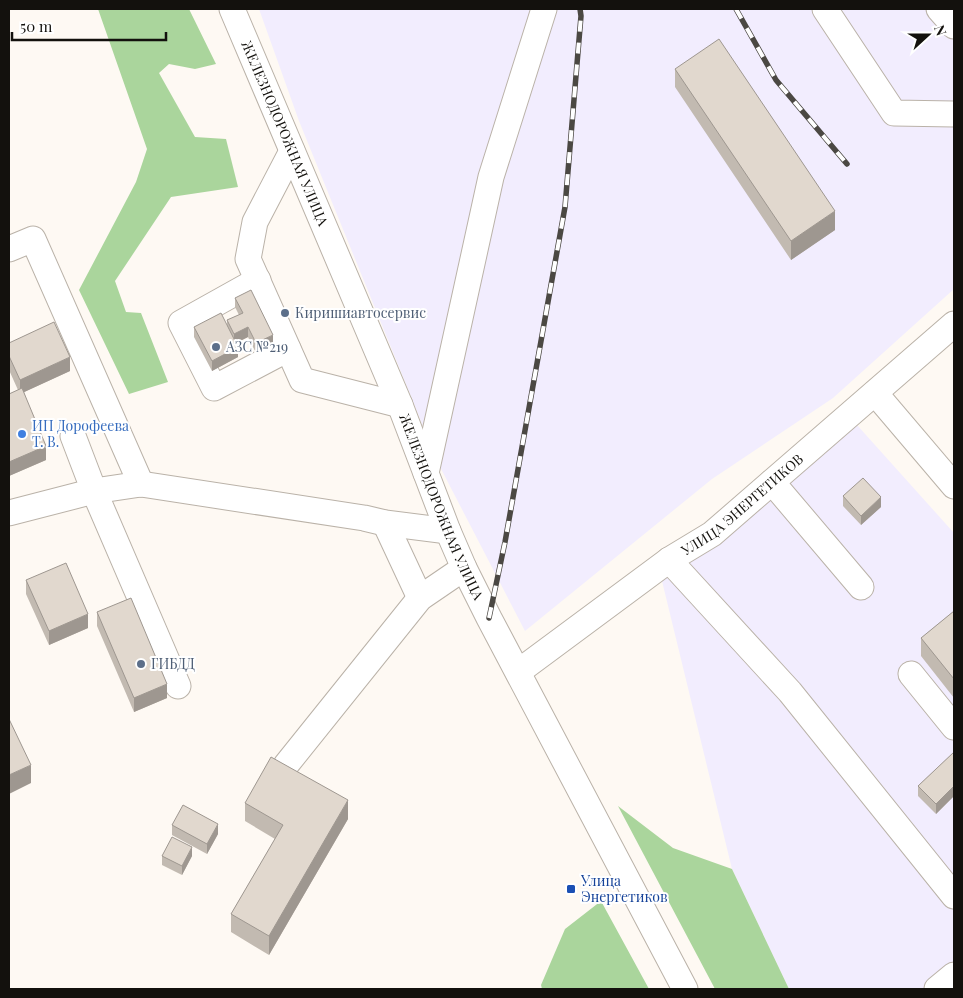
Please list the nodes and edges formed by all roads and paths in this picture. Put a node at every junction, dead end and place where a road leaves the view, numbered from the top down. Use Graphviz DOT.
graph roads {
  1 [pos="232,9"];
  2 [pos="544,9"];
  3 [pos="825,9"];
  4 [pos="938,9"];
  5 [pos="954,26"];
  6 [pos="954,114"];
  7 [pos="292,151"];
  8 [pos="9,249"];
  9 [pos="258,280"];
  10 [pos="954,324"];
  11 [pos="288,349"];
  12 [pos="875,393"];
  13 [pos="400,405"];
  14 [pos="73,436"];
  15 [pos="426,473"];
  16 [pos="772,482"];
  17 [pos="141,484"];
  18 [pos="954,486"];
  19 [pos="94,491"];
  20 [pos="9,513"];
  21 [pos="385,523"];
  22 [pos="448,532"];
  23 [pos="670,560"];
  24 [pos="464,568"];
  25 [pos="861,587"];
  26 [pos="420,598"];
  27 [pos="518,672"];
  28 [pos="911,674"];
  29 [pos="178,686"];
  30 [pos="954,727"];
  31 [pos="286,766"];
  32 [pos="954,896"];
  33 [pos="954,975"];
  34 [pos="685,989"];
  35 [pos="938,989"];
  1 -- 7 [label="street, ЖЕЛЕЗНОДОРОЖНАЯ УЛИЦА"];
  2 -- 15 [label="street"];
  3 -- 6 [label="street"];
  4 -- 5 [label="street"];
  7 -- 9 [label="street"];
  7 -- 13 [label="street, ЖЕЛЕЗНОДОРОЖНАЯ УЛИЦА"];
  8 -- 17 [label="street"];
  9 -- 11 [label="street"];
  9 -- 11 [label="street"];
  10 -- 12 [label="street, УЛИЦА ЭНЕРГЕТИКОВ"];
  11 -- 13 [label="street"];
  12 -- 16 [label="street, УЛИЦА ЭНЕРГЕТИКОВ"];
  12 -- 18 [label="street"];
  13 -- 15 [label="street, ЖЕЛЕЗНОДОРОЖНАЯ УЛИЦА"];
  14 -- 19 [label="street"];
  15 -- 22 [label="street, ЖЕЛЕЗНОДОРОЖНАЯ УЛИЦА"];
  16 -- 23 [label="street, УЛИЦА ЭНЕРГЕТИКОВ"];
  16 -- 25 [label="street"];
  17 -- 19 [label="street"];
  17 -- 21 [label="street"];
  19 -- 20 [label="street"];
  19 -- 29 [label="street"];
  21 -- 22 [label="street"];
  21 -- 26 [label="street"];
  22 -- 24 [label="street, ЖЕЛЕЗНОДОРОЖНАЯ УЛИЦА"];
  23 -- 27 [label="street, УЛИЦА ЭНЕРГЕТИКОВ"];
  23 -- 32 [label="street"];
  24 -- 26 [label="street"];
  24 -- 27 [label="street, ЖЕЛЕЗНОДОРОЖНАЯ УЛИЦА"];
  26 -- 31 [label="street"];
  27 -- 34 [label="street, ЖЕЛЕЗНОДОРОЖНАЯ УЛИЦА"];
  28 -- 30 [label="street"];
  33 -- 35 [label="street"];
}
